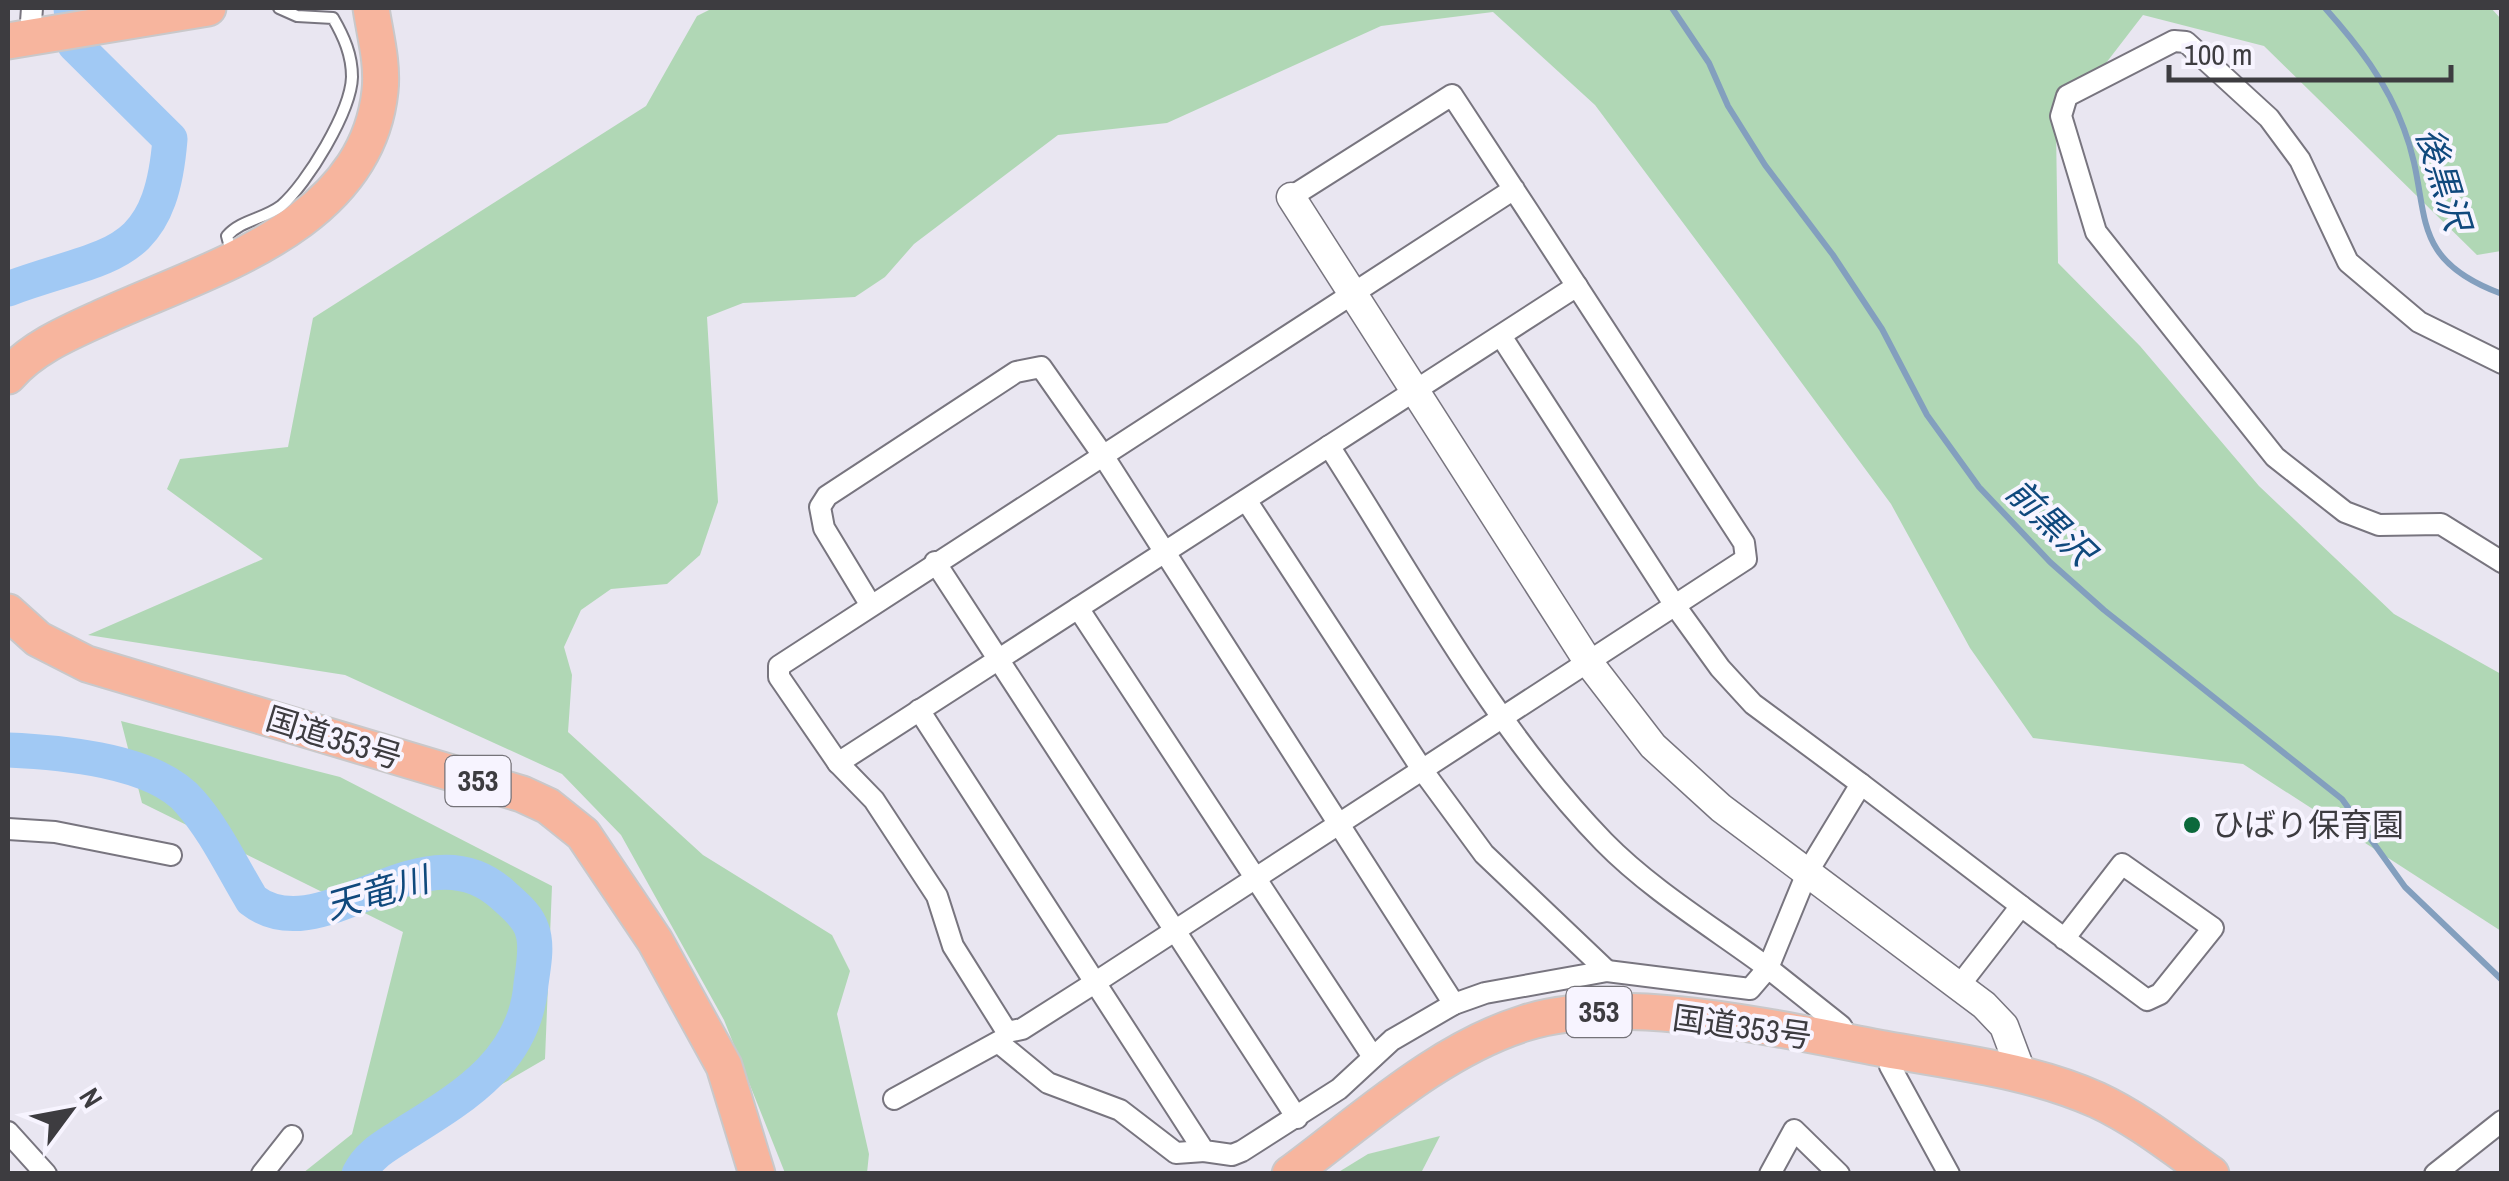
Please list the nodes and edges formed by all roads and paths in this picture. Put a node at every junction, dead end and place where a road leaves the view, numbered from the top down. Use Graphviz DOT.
graph roads {
  1 [pos="208,8"];
  2 [pos="280,8"];
  3 [pos="371,8"];
  4 [pos="26,34"];
  5 [pos="1514,189"];
  6 [pos="1291,197"];
  7 [pos="233,257"];
  8 [pos="1577,286"];
  9 [pos="1351,293"];
  10 [pos="1501,336"];
  11 [pos="2502,363"];
  12 [pos="8,376"];
  13 [pos="1415,392"];
  14 [pos="1330,446"];
  15 [pos="1102,454"];
  16 [pos="1246,500"];
  17 [pos="1164,553"];
  18 [pos="935,562"];
  19 [pos="2502,562"];
  20 [pos="870,604"];
  21 [pos="1676,607"];
  22 [pos="1078,608"];
  23 [pos="8,612"];
  24 [pos="997,660"];
  25 [pos="1589,663"];
  26 [pos="919,710"];
  27 [pos="1504,717"];
  28 [pos="838,762"];
  29 [pos="1423,771"];
  30 [pos="1861,784"];
  31 [pos="1340,824"];
  32 [pos="8,828"];
  33 [pos="171,855"];
  34 [pos="1807,873"];
  35 [pos="1257,878"];
  36 [pos="2021,906"];
  37 [pos="1176,930"];
  38 [pos="2064,939"];
  39 [pos="1768,968"];
  40 [pos="1606,971"];
  41 [pos="1096,982"];
  42 [pos="1959,986"];
  43 [pos="1454,1004"];
  44 [pos="1851,1043"];
  45 [pos="1887,1049"];
  46 [pos="1372,1057"];
  47 [pos="2022,1074"];
  48 [pos="894,1099"];
  49 [pos="1297,1118"];
  50 [pos="2502,1121"];
  51 [pos="8,1132"];
  52 [pos="292,1136"];
  53 [pos="1204,1151"];
  54 [pos="46,1174"];
  55 [pos="262,1174"];
  56 [pos="758,1174"];
  57 [pos="1290,1174"];
  58 [pos="1770,1174"];
  59 [pos="1839,1174"];
  60 [pos="1949,1174"];
  61 [pos="2211,1174"];
  62 [pos="2435,1174"];
  1 -- 4 [label="highway"];
  2 -- 7 [label="lane"];
  3 -- 7 [label="highway"];
  5 -- 6 [label="street"];
  5 -- 8 [label="street"];
  5 -- 9 [label="street"];
  6 -- 9 [label="street"];
  7 -- 12 [label="highway"];
  8 -- 10 [label="street"];
  8 -- 21 [label="street"];
  9 -- 13 [label="street"];
  9 -- 15 [label="street"];
  10 -- 13 [label="street"];
  10 -- 21 [label="street"];
  11 -- 19 [label="street"];
  13 -- 14 [label="street"];
  13 -- 25 [label="street"];
  14 -- 16 [label="street"];
  14 -- 27 [label="street"];
  15 -- 17 [label="street"];
  15 -- 18 [label="street"];
  15 -- 20 [label="street"];
  16 -- 17 [label="street"];
  16 -- 29 [label="street"];
  17 -- 22 [label="street"];
  17 -- 31 [label="street"];
  18 -- 20 [label="street"];
  18 -- 24 [label="street"];
  20 -- 28 [label="street"];
  21 -- 25 [label="street"];
  21 -- 30 [label="street"];
  22 -- 24 [label="street"];
  22 -- 35 [label="street"];
  23 -- 56 [label="highway, 国道353号 / 353"];
  24 -- 26 [label="street"];
  24 -- 37 [label="street"];
  25 -- 27 [label="street"];
  25 -- 34 [label="street"];
  26 -- 28 [label="street"];
  26 -- 41 [label="street"];
  27 -- 29 [label="street"];
  27 -- 39 [label="street"];
  28 -- 41 [label="street"];
  29 -- 31 [label="street"];
  29 -- 40 [label="street"];
  30 -- 34 [label="street"];
  30 -- 36 [label="street"];
  31 -- 35 [label="street"];
  31 -- 43 [label="street"];
  32 -- 33 [label="street"];
  34 -- 39 [label="street"];
  34 -- 42 [label="street"];
  35 -- 37 [label="street"];
  35 -- 46 [label="street"];
  36 -- 38 [label="street"];
  36 -- 42 [label="street"];
  37 -- 41 [label="street"];
  37 -- 49 [label="street"];
  38 -- 38 [label="street"];
  39 -- 40 [label="street"];
  39 -- 44 [label="street"];
  40 -- 43 [label="street"];
  41 -- 53 [label="street"];
  42 -- 47 [label="street"];
  43 -- 46 [label="street"];
  44 -- 45 [label="highway, 国道353号 / 353"];
  44 -- 57 [label="highway, 国道353号 / 353"];
  45 -- 47 [label="highway, 国道353号 / 353"];
  45 -- 60 [label="street"];
  46 -- 49 [label="street"];
  47 -- 61 [label="highway, 国道353号 / 353"];
  48 -- 53 [label="street"];
  49 -- 53 [label="street"];
  50 -- 62 [label="street"];
  51 -- 54 [label="street"];
  52 -- 55 [label="street"];
  58 -- 59 [label="street"];
}
